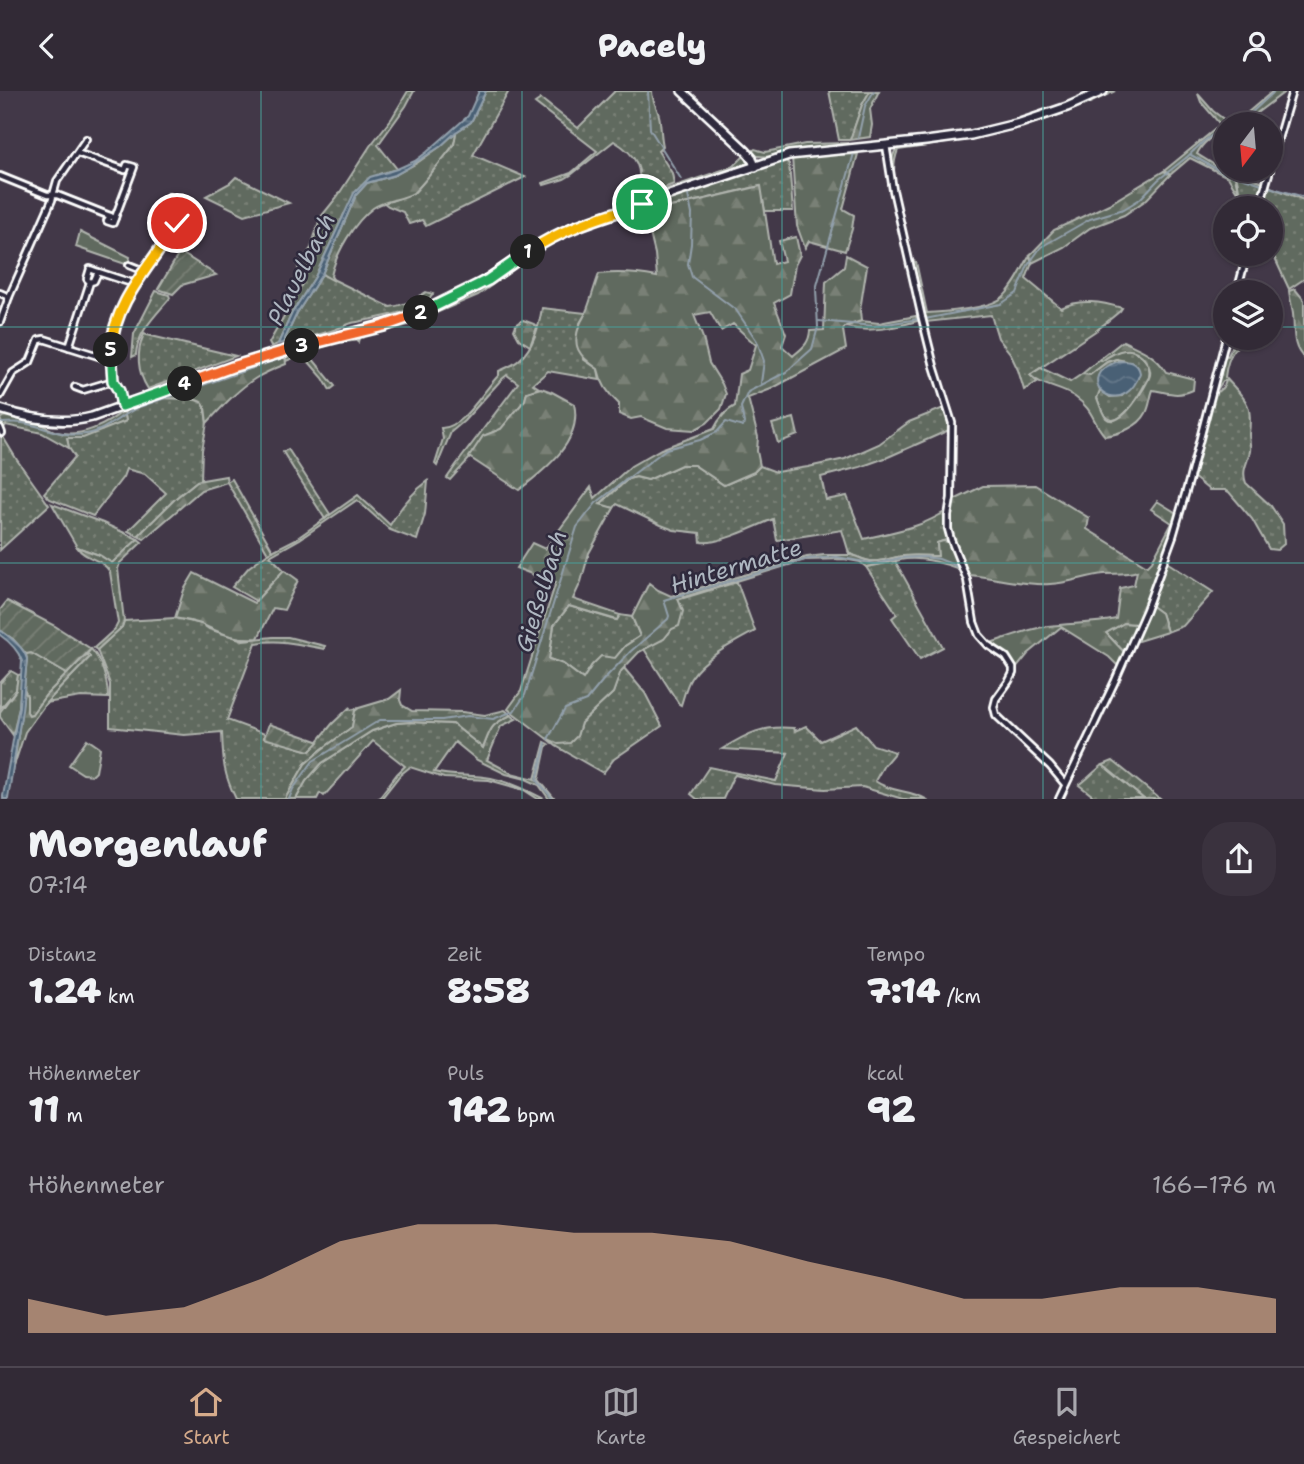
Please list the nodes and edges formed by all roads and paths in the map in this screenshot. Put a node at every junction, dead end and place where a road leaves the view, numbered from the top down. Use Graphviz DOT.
graph roads {
  1 [pos="682,91"];
  2 [pos="1103,91"];
  3 [pos="1292,91"];
  4 [pos="1283,122"];
  5 [pos="86,139"];
  6 [pos="886,145"];
  7 [pos="77,153"];
  8 [pos="755,167"];
  9 [pos="0,176"];
  10 [pos="53,195"];
  11 [pos="169,197"];
  12 [pos="129,265"];
  13 [pos="144,271"];
  14 [pos="98,272"];
  15 [pos="90,282"];
  16 [pos="135,284"];
  17 [pos="0,293"];
  18 [pos="9,297"];
  19 [pos="0,322"];
  20 [pos="69,347"];
  21 [pos="1223,350"];
  22 [pos="111,360"];
  23 [pos="113,381"];
  24 [pos="75,387"];
  25 [pos="0,396"];
  26 [pos="122,406"];
  27 [pos="0,409"];
  28 [pos="1065,784"];
  29 [pos="1059,799"];
  1 -- 8 [label="main road"];
  2 -- 6 [label="main road"];
  3 -- 4 [label="street"];
  5 -- 7 [label="street"];
  6 -- 8 [label="main road"];
  6 -- 28 [label="street"];
  7 -- 10 [label="street"];
  7 -- 10 [label="street"];
  8 -- 26 [label="main road"];
  9 -- 10 [label="street"];
  10 -- 18 [label="street"];
  11 -- 13 [label="street"];
  12 -- 13 [label="street"];
  13 -- 16 [label="street"];
  14 -- 15 [label="street"];
  14 -- 15 [label="street"];
  14 -- 16 [label="street"];
  15 -- 20 [label="street"];
  16 -- 22 [label="street"];
  17 -- 18 [label="street"];
  18 -- 19 [label="street"];
  20 -- 22 [label="street"];
  20 -- 25 [label="street"];
  21 -- 28 [label="street"];
  22 -- 23 [label="street"];
  23 -- 24 [label="street"];
  23 -- 26 [label="street"];
  26 -- 27 [label="main road"];
  28 -- 29 [label="street"];
}
